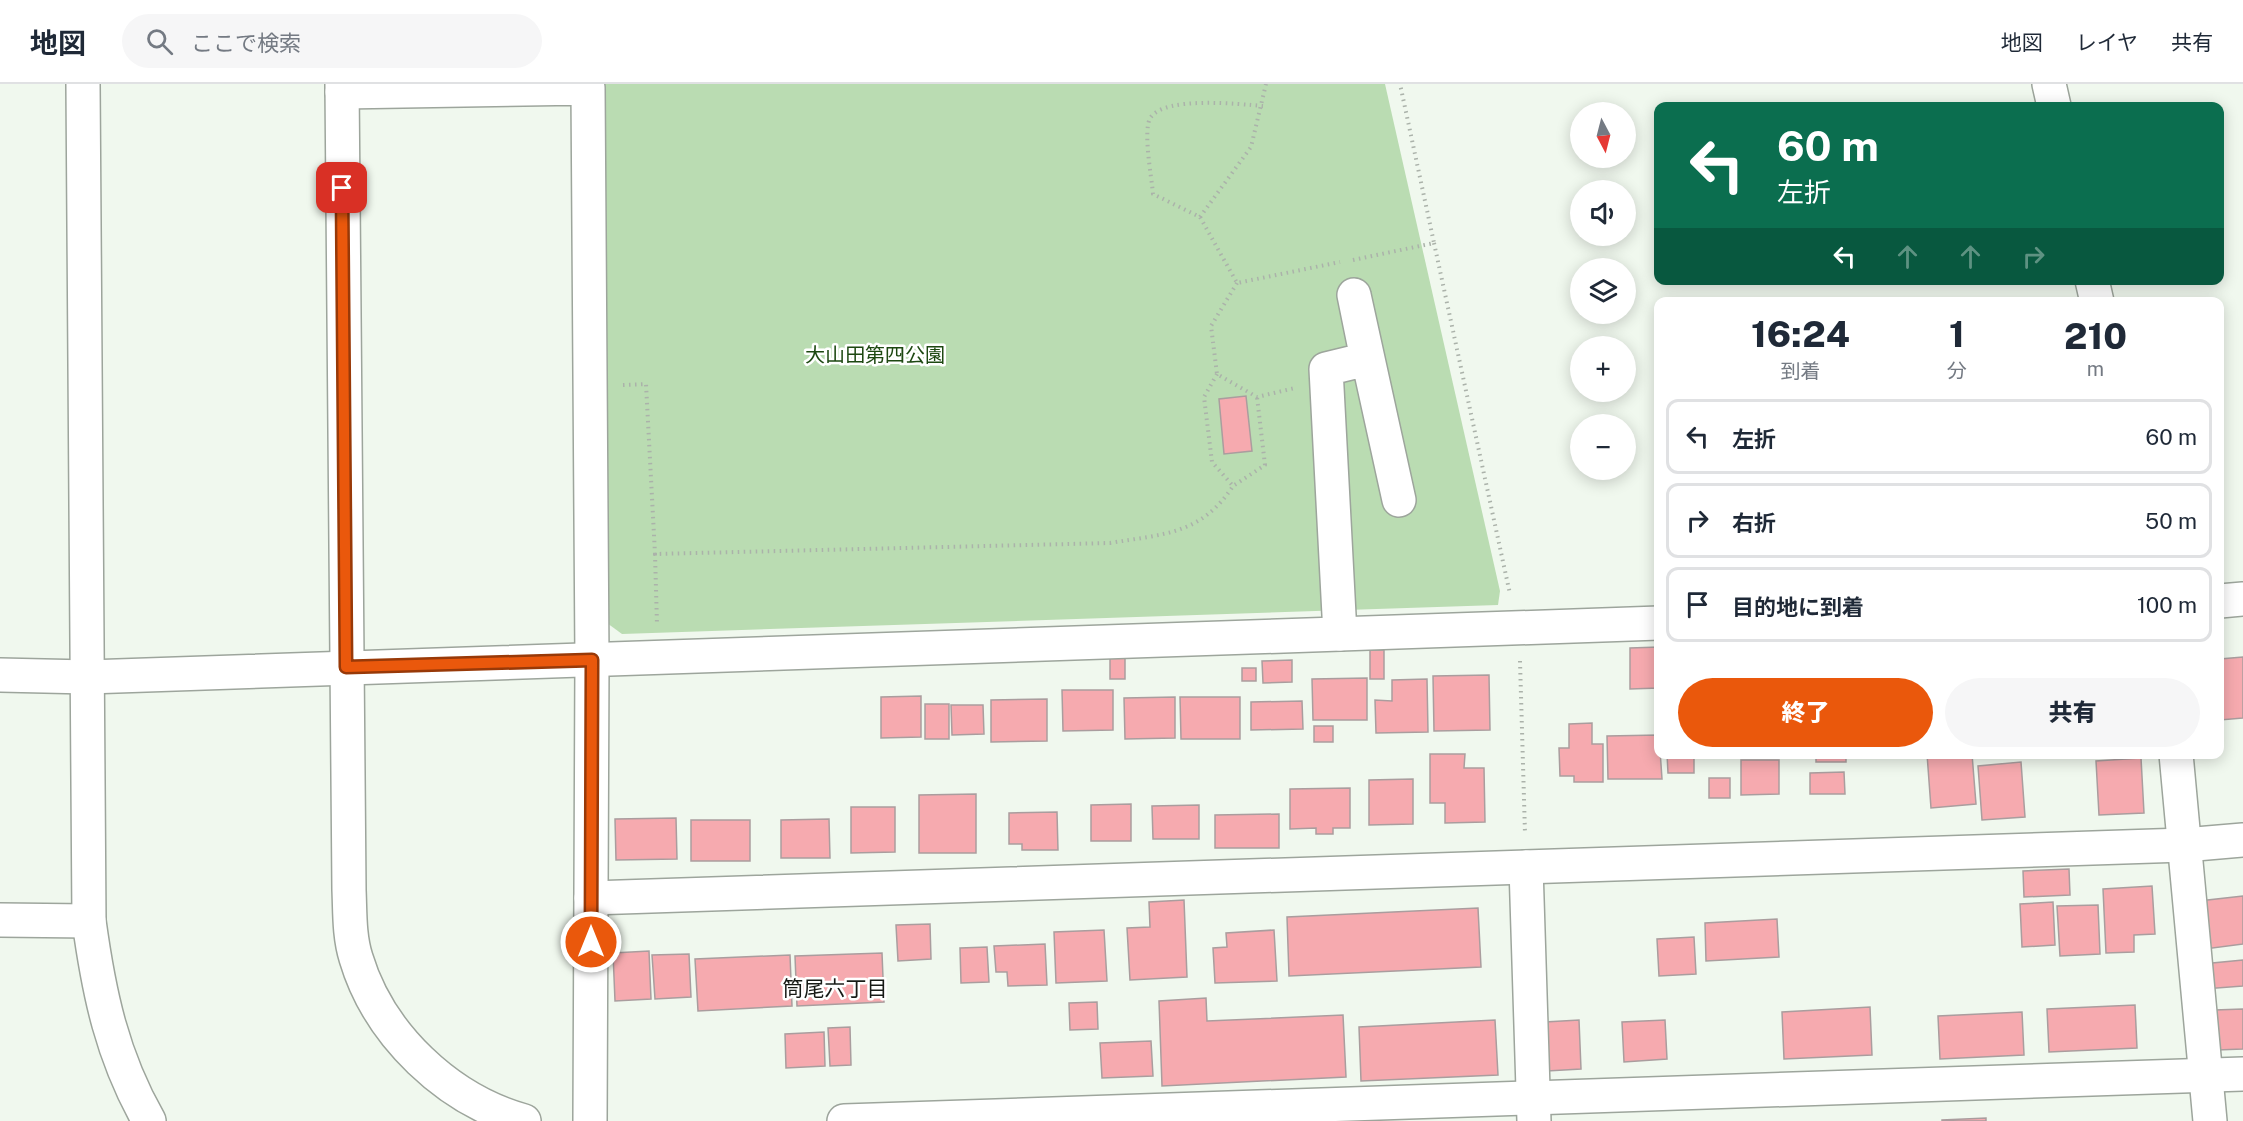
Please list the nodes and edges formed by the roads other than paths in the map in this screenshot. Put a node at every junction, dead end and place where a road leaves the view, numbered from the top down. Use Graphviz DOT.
graph roads {
  1 [pos="83,84"];
  2 [pos="2049,84"];
  3 [pos="342,88"];
  4 [pos="2053,102"];
  5 [pos="1399,500"];
  6 [pos="2243,599"];
  7 [pos="2224,601"];
  8 [pos="1654,623"];
  9 [pos="1340,634"];
  10 [pos="592,660"];
  11 [pos="346,667"];
  12 [pos="0,675"];
  13 [pos="88,677"];
  14 [pos="2176,759"];
  15 [pos="2243,840"];
  16 [pos="2184,845"];
  17 [pos="1526,867"];
  18 [pos="591,897"];
  19 [pos="0,920"];
  20 [pos="89,921"];
  21 [pos="2243,1074"];
  22 [pos="2206,1075"];
  23 [pos="1534,1109"];
  24 [pos="148,1121"];
  25 [pos="524,1121"];
  26 [pos="590,1121"];
  27 [pos="844,1121"];
  28 [pos="2210,1121"];
  1 -- 13 [label="street"];
  2 -- 4 [label="street"];
  3 -- 10 [label="street"];
  3 -- 11 [label="street"];
  5 -- 9 [label="street"];
  6 -- 7 [label="street"];
  8 -- 9 [label="street"];
  9 -- 10 [label="street"];
  10 -- 11 [label="street"];
  10 -- 18 [label="street"];
  11 -- 13 [label="street"];
  11 -- 25 [label="street"];
  12 -- 13 [label="street"];
  13 -- 20 [label="street"];
  14 -- 16 [label="street"];
  15 -- 16 [label="street"];
  16 -- 17 [label="street"];
  16 -- 22 [label="street"];
  17 -- 18 [label="street"];
  17 -- 23 [label="street"];
  18 -- 26 [label="street"];
  19 -- 20 [label="street"];
  20 -- 24 [label="street"];
  21 -- 22 [label="street"];
  22 -- 23 [label="street"];
  22 -- 28 [label="street"];
  23 -- 27 [label="street"];
}
